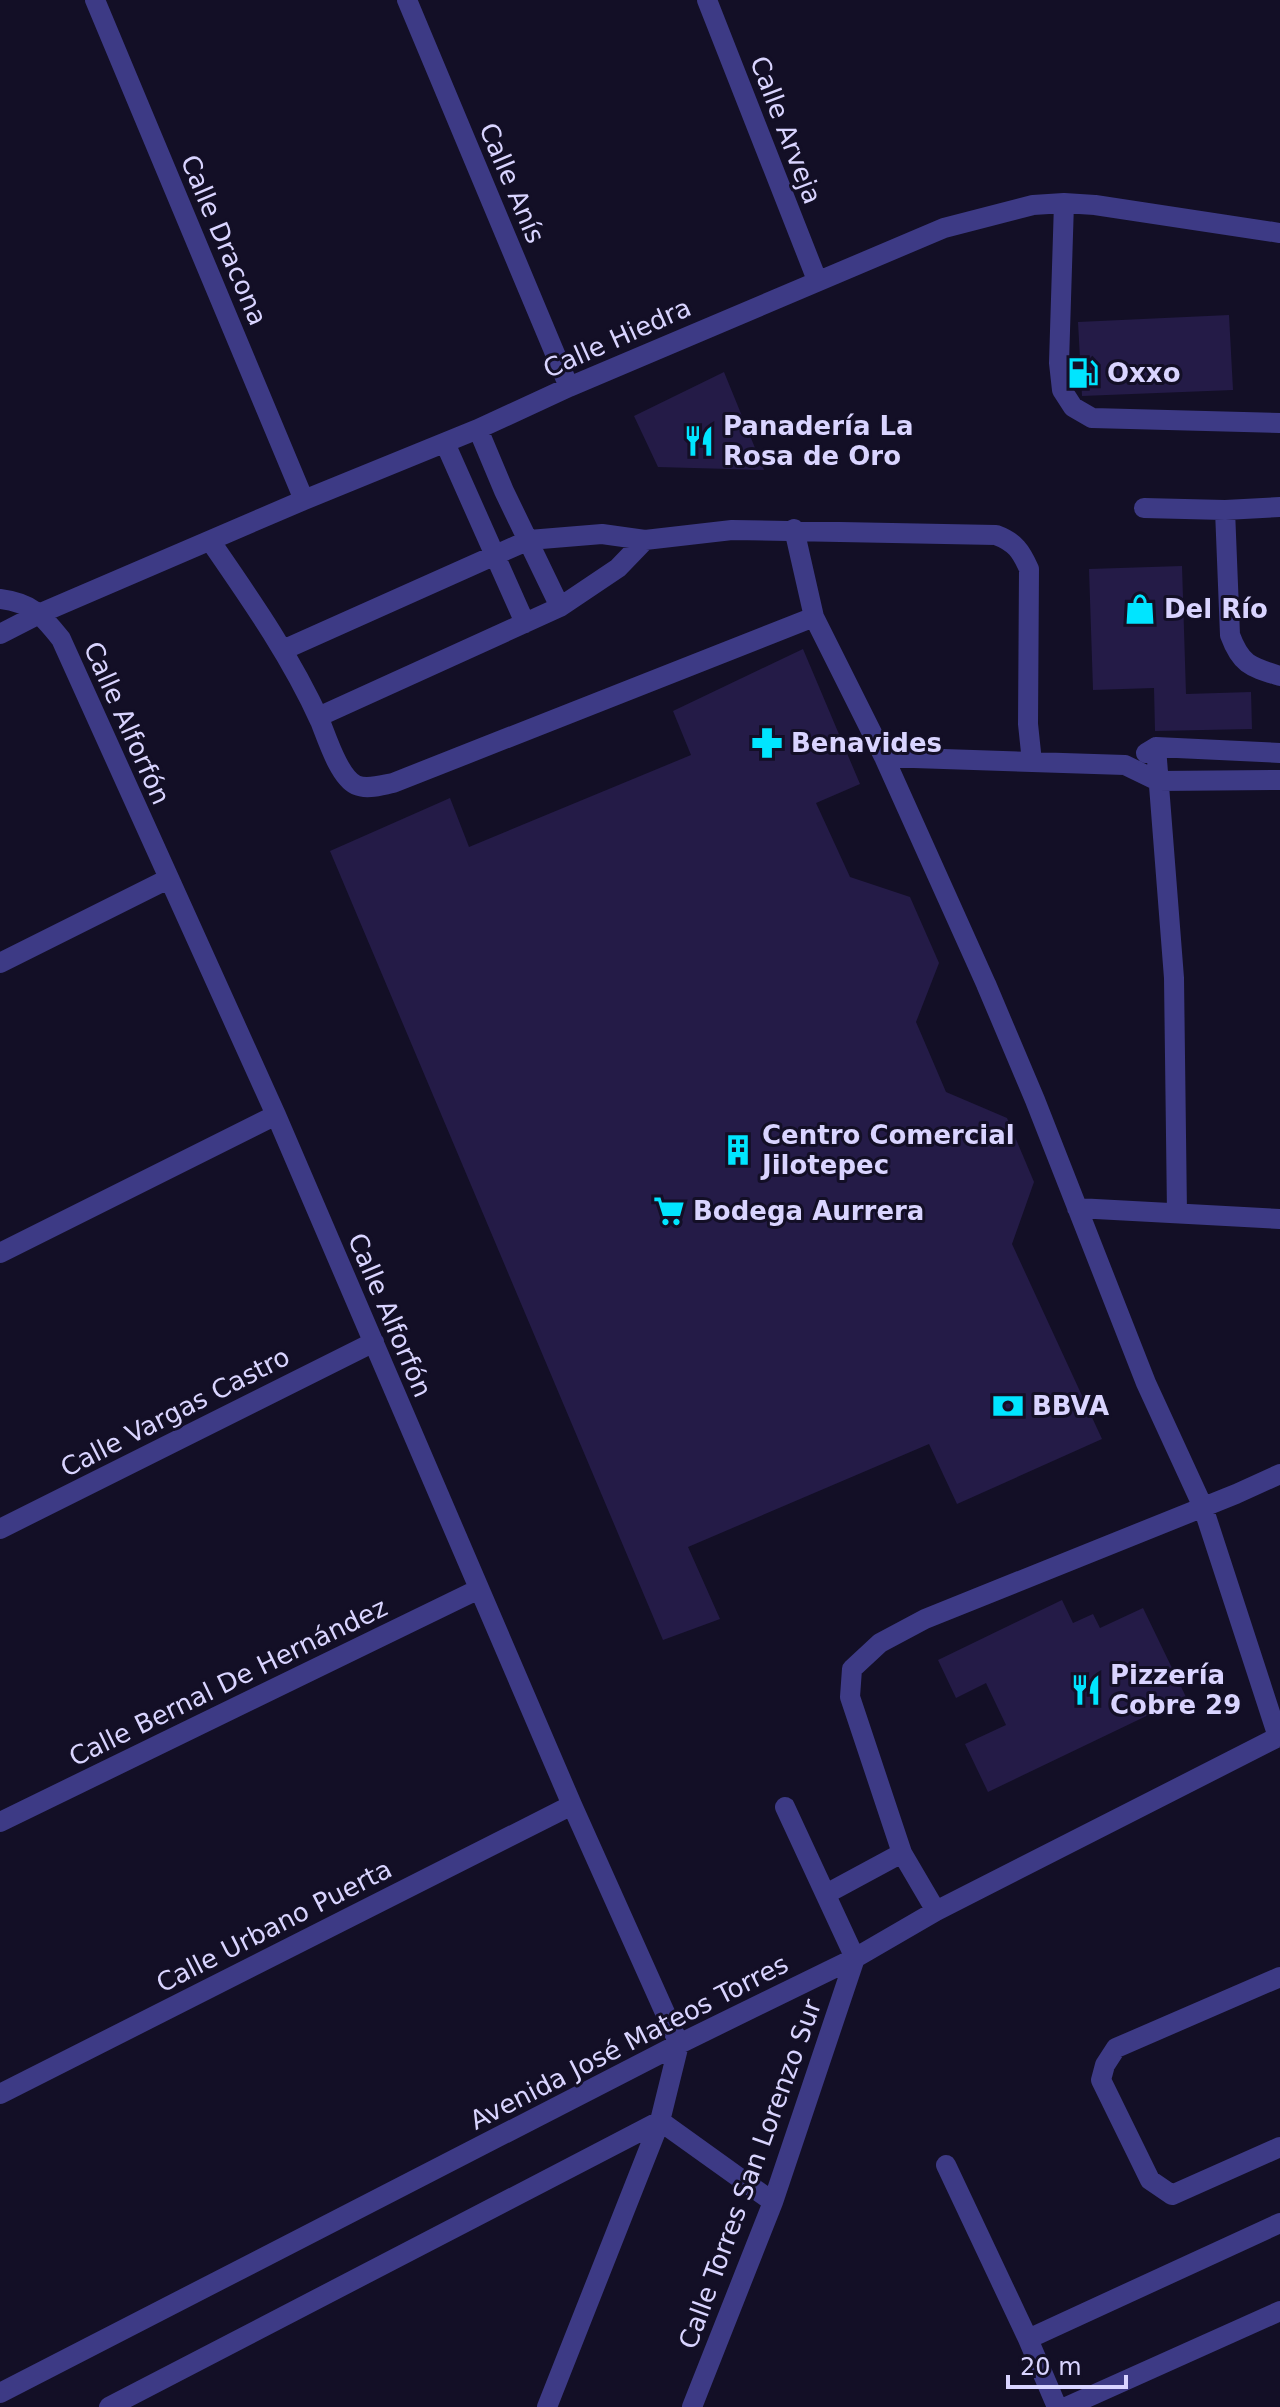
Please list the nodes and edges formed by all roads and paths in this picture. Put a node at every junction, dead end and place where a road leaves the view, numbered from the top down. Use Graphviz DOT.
graph roads {
  1 [pos="95,0"];
  2 [pos="407,0"];
  3 [pos="707,0"];
  4 [pos="1064,203"];
  5 [pos="1280,233"];
  6 [pos="817,280"];
  7 [pos="569,387"];
  8 [pos="1280,423"];
  9 [pos="478,429"];
  10 [pos="445,443"];
  11 [pos="304,500"];
  12 [pos="1280,507"];
  13 [pos="1144,508"];
  14 [pos="1225,510"];
  15 [pos="794,529"];
  16 [pos="529,540"];
  17 [pos="645,540"];
  18 [pos="211,542"];
  19 [pos="496,555"];
  20 [pos="0,599"];
  21 [pos="560,607"];
  22 [pos="41,613"];
  23 [pos="814,617"];
  24 [pos="525,623"];
  25 [pos="0,634"];
  26 [pos="283,650"];
  27 [pos="1280,676"];
  28 [pos="318,717"];
  29 [pos="1156,747"];
  30 [pos="1280,753"];
  31 [pos="884,757"];
  32 [pos="1032,762"];
  33 [pos="1125,765"];
  34 [pos="1280,780"];
  35 [pos="1158,781"];
  36 [pos="168,879"];
  37 [pos="0,963"];
  38 [pos="276,1115"];
  39 [pos="1077,1208"];
  40 [pos="1177,1213"];
  41 [pos="1280,1219"];
  42 [pos="0,1253"];
  43 [pos="374,1342"];
  44 [pos="1280,1474"];
  45 [pos="1203,1507"];
  46 [pos="0,1529"];
  47 [pos="479,1589"];
  48 [pos="1279,1736"];
  49 [pos="572,1805"];
  50 [pos="785,1807"];
  51 [pos="0,1822"];
  52 [pos="902,1853"];
  53 [pos="826,1894"];
  54 [pos="936,1911"];
  55 [pos="855,1958"];
  56 [pos="1280,1977"];
  57 [pos="679,2044"];
  58 [pos="0,2094"];
  59 [pos="660,2121"];
  60 [pos="1280,2147"];
  61 [pos="946,2165"];
  62 [pos="773,2202"];
  63 [pos="1280,2223"];
  64 [pos="1280,2311"];
  65 [pos="1028,2339"];
  66 [pos="0,2393"];
  67 [pos="109,2407"];
  68 [pos="547,2407"];
  69 [pos="692,2407"];
  70 [pos="1057,2407"];
  71 [pos="1066,2407"];
  1 -- 11 [label="street, Calle Dracona"];
  2 -- 7 [label="street, Calle Anís"];
  3 -- 6 [label="street, Calle Arveja"];
  4 -- 5 [label="street, Calle Hiedra"];
  4 -- 6 [label="street, Calle Hiedra"];
  4 -- 8 [label="street"];
  6 -- 7 [label="street, Calle Hiedra"];
  7 -- 9 [label="street, Calle Hiedra"];
  9 -- 10 [label="street, Calle Hiedra"];
  9 -- 16 [label="street"];
  10 -- 11 [label="street, Calle Hiedra"];
  10 -- 19 [label="street"];
  11 -- 18 [label="street, Calle Hiedra"];
  12 -- 14 [label="street"];
  13 -- 14 [label="street"];
  14 -- 27 [label="street"];
  15 -- 17 [label="street"];
  15 -- 23 [label="street"];
  15 -- 32 [label="street"];
  16 -- 17 [label="street"];
  16 -- 19 [label="street"];
  16 -- 21 [label="street"];
  17 -- 21 [label="street"];
  18 -- 22 [label="street, Calle Hiedra"];
  18 -- 26 [label="street"];
  19 -- 24 [label="street"];
  19 -- 26 [label="street"];
  20 -- 22 [label="street"];
  21 -- 24 [label="street"];
  22 -- 25 [label="street, Calle Hiedra"];
  22 -- 36 [label="street, Calle Alforfón"];
  23 -- 28 [label="street"];
  23 -- 31 [label="street"];
  24 -- 28 [label="street"];
  26 -- 28 [label="street"];
  29 -- 30 [label="street"];
  29 -- 33 [label="street"];
  29 -- 35 [label="street"];
  31 -- 32 [label="street"];
  31 -- 39 [label="street"];
  32 -- 33 [label="street"];
  33 -- 35 [label="street"];
  34 -- 35 [label="street"];
  35 -- 40 [label="street"];
  36 -- 37 [label="street"];
  36 -- 38 [label="street, Calle Alforfón"];
  38 -- 42 [label="street"];
  38 -- 43 [label="street, Calle Alforfón"];
  39 -- 40 [label="street"];
  39 -- 45 [label="street"];
  40 -- 41 [label="street"];
  43 -- 46 [label="street, Calle Vargas Castro"];
  43 -- 47 [label="street, Calle Alforfón"];
  44 -- 45 [label="street"];
  45 -- 48 [label="street"];
  45 -- 52 [label="street"];
  47 -- 49 [label="street, Calle Alforfón"];
  47 -- 51 [label="street, Calle Bernal De Hernández"];
  48 -- 54 [label="street, Avenida José Mateos Torres"];
  49 -- 57 [label="street, Calle Alforfón"];
  49 -- 58 [label="street, Calle Urbano Puerta"];
  50 -- 53 [label="street"];
  52 -- 53 [label="street"];
  52 -- 54 [label="street"];
  53 -- 55 [label="street"];
  54 -- 55 [label="street, Avenida José Mateos Torres"];
  55 -- 57 [label="street, Avenida José Mateos Torres"];
  55 -- 62 [label="street, Calle Torres San Lorenzo Sur"];
  56 -- 60 [label="street"];
  57 -- 59 [label="street"];
  57 -- 66 [label="street, Avenida José Mateos Torres"];
  59 -- 62 [label="street"];
  59 -- 67 [label="street"];
  59 -- 68 [label="street"];
  61 -- 65 [label="street"];
  62 -- 69 [label="street, Calle Torres San Lorenzo Sur"];
  63 -- 65 [label="street"];
  64 -- 71 [label="street"];
  65 -- 70 [label="street"];
}
